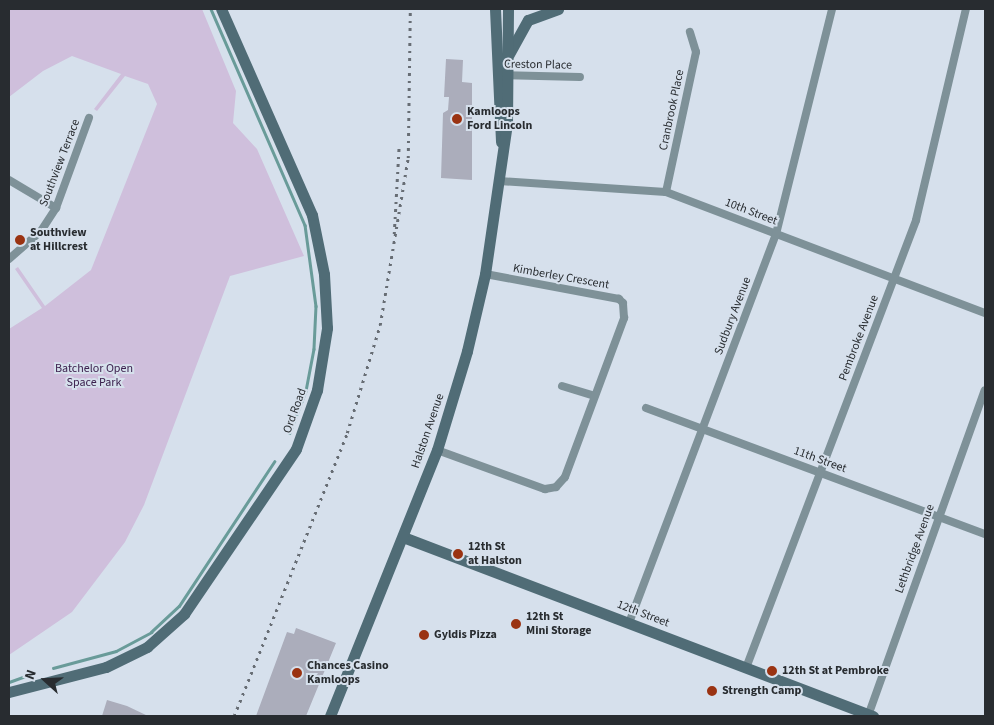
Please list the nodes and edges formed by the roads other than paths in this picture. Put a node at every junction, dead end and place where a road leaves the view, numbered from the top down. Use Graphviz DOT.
graph roads {
  1 [pos="221,9"];
  2 [pos="495,9"];
  3 [pos="508,9"];
  4 [pos="558,9"];
  5 [pos="832,9"];
  6 [pos="966,9"];
  7 [pos="690,32"];
  8 [pos="508,58"];
  9 [pos="501,76"];
  10 [pos="580,77"];
  11 [pos="89,118"];
  12 [pos="9,180"];
  13 [pos="499,181"];
  14 [pos="666,192"];
  15 [pos="56,208"];
  16 [pos="776,234"];
  17 [pos="9,259"];
  18 [pos="485,274"];
  19 [pos="894,279"];
  20 [pos="985,313"];
  21 [pos="562,386"];
  22 [pos="985,390"];
  23 [pos="594,396"];
  24 [pos="646,408"];
  25 [pos="703,429"];
  26 [pos="437,450"];
  27 [pos="819,472"];
  28 [pos="939,516"];
  29 [pos="985,534"];
  30 [pos="403,537"];
  31 [pos="629,623"];
  32 [pos="746,668"];
  33 [pos="9,692"];
  34 [pos="330,716"];
  35 [pos="870,716"];
  1 -- 33 [label="street, Ord Road"];
  2 -- 9 [label="street, Halston Avenue"];
  3 -- 8 [label="street, Halston Avenue"];
  4 -- 8 [label="street"];
  5 -- 16 [label="street, Sudbury Avenue"];
  6 -- 19 [label="street, Pembroke Avenue"];
  7 -- 14 [label="street, Cranbrook Place"];
  8 -- 9 [label="street, Halston Avenue"];
  9 -- 10 [label="street, Creston Place"];
  9 -- 13 [label="street, Halston Avenue"];
  11 -- 15 [label="street, Southview Terrace"];
  12 -- 15 [label="street"];
  13 -- 14 [label="street, 10th Street"];
  13 -- 18 [label="street, Halston Avenue"];
  14 -- 16 [label="street, 10th Street"];
  15 -- 17 [label="street, Southview Terrace"];
  16 -- 19 [label="street, 10th Street"];
  16 -- 25 [label="street, Sudbury Avenue"];
  18 -- 23 [label="street, Kimberley Crescent"];
  18 -- 26 [label="street, Halston Avenue"];
  19 -- 20 [label="street, 10th Street"];
  19 -- 27 [label="street, Pembroke Avenue"];
  21 -- 23 [label="street"];
  22 -- 28 [label="street, Lethbridge Avenue"];
  23 -- 26 [label="street, Kimberley Crescent"];
  24 -- 25 [label="street, 11th Street"];
  25 -- 27 [label="street, 11th Street"];
  25 -- 31 [label="street, Sudbury Avenue"];
  26 -- 30 [label="street, Halston Avenue"];
  27 -- 28 [label="street, 11th Street"];
  27 -- 32 [label="street, Pembroke Avenue"];
  28 -- 29 [label="street, 11th Street"];
  28 -- 35 [label="street, Lethbridge Avenue"];
  30 -- 31 [label="street, 12th Street"];
  30 -- 34 [label="street, Halston Avenue"];
  31 -- 32 [label="street, 12th Street"];
  32 -- 35 [label="street, 12th Street"];
}
